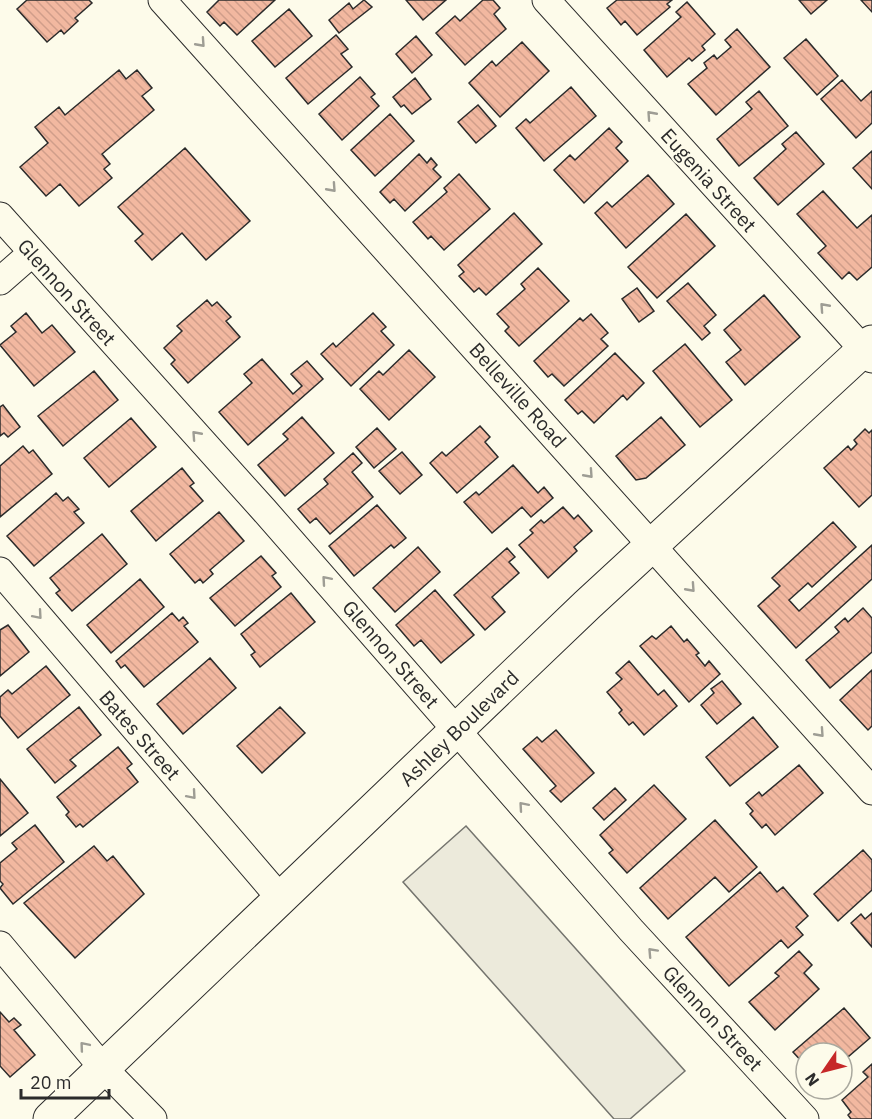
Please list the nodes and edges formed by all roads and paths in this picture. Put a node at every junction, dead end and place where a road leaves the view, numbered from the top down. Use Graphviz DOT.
graph roads {
  1 [pos="162,0"];
  2 [pos="546,0"];
  3 [pos="0,216"];
  4 [pos="32,253"];
  5 [pos="0,281"];
  6 [pos="869,350"];
  7 [pos="652,544"];
  8 [pos="0,571"];
  9 [pos="457,730"];
  10 [pos="872,791"];
  11 [pos="281,899"];
  12 [pos="0,945"];
  13 [pos="103,1068"];
  14 [pos="50,1119"];
  15 [pos="153,1119"];
  16 [pos="806,1119"];
  1 -- 7 [label="street, Belleville Road, one-way"];
  6 -- 2 [label="street, Eugenia Street, one-way"];
  3 -- 4 [label="street, Glennon Street"];
  4 -- 5 [label="street"];
  9 -- 4 [label="street, Glennon Street, one-way"];
  6 -- 7 [label="main road, Ashley Boulevard"];
  7 -- 9 [label="main road, Ashley Boulevard"];
  7 -- 10 [label="street, Belleville Road, one-way"];
  8 -- 11 [label="street, Bates Street, one-way"];
  9 -- 11 [label="main road, Ashley Boulevard"];
  16 -- 9 [label="street, Glennon Street, one-way"];
  11 -- 13 [label="main road, Ashley Boulevard"];
  13 -- 12 [label="street, one-way"];
  13 -- 14 [label="main road, Ashley Boulevard"];
  13 -- 15 [label="street"];
}
